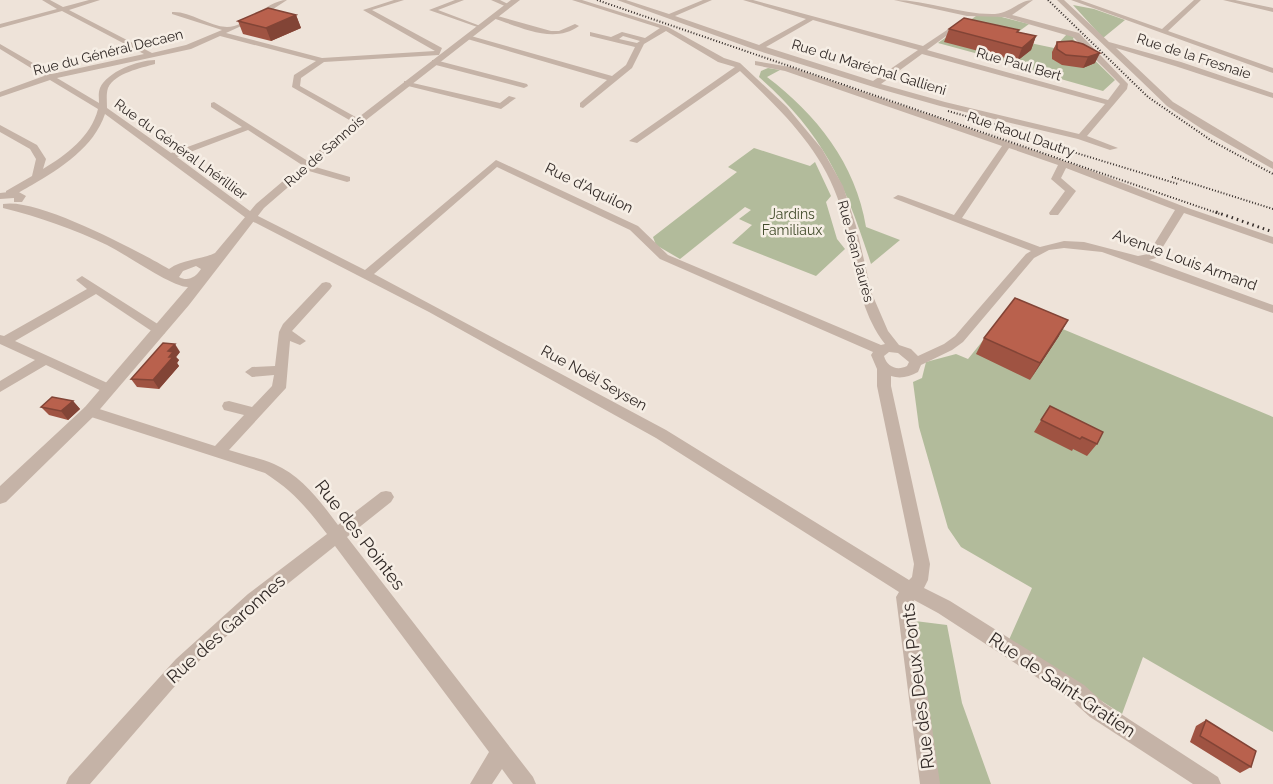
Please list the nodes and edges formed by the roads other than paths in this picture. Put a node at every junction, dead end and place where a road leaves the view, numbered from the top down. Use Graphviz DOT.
graph roads {
  1 [pos="45,0"];
  2 [pos="97,0"];
  3 [pos="284,0"];
  4 [pos="401,0"];
  5 [pos="461,0"];
  6 [pos="494,0"];
  7 [pos="516,0"];
  8 [pos="575,0"];
  9 [pos="620,0"];
  10 [pos="709,0"];
  11 [pos="746,0"];
  12 [pos="897,0"];
  13 [pos="1030,0"];
  14 [pos="1198,0"];
  15 [pos="1226,0"];
  16 [pos="1061,1"];
  17 [pos="1077,2"];
  18 [pos="509,6"];
  19 [pos="1090,6"];
  20 [pos="62,9"];
  21 [pos="1273,10"];
  22 [pos="174,13"];
  23 [pos="974,14"];
  24 [pos="1003,15"];
  25 [pos="494,17"];
  26 [pos="668,17"];
  27 [pos="812,18"];
  28 [pos="0,26"];
  29 [pos="575,26"];
  30 [pos="481,28"];
  31 [pos="666,28"];
  32 [pos="231,30"];
  33 [pos="1163,32"];
  34 [pos="222,34"];
  35 [pos="593,34"];
  36 [pos="468,38"];
  37 [pos="612,39"];
  38 [pos="645,40"];
  39 [pos="1106,44"];
  40 [pos="0,46"];
  41 [pos="638,46"];
  42 [pos="188,47"];
  43 [pos="759,48"];
  44 [pos="922,50"];
  45 [pos="441,54"];
  46 [pos="150,55"];
  47 [pos="1273,58"];
  48 [pos="322,60"];
  49 [pos="747,66"];
  50 [pos="1264,68"];
  51 [pos="1273,71"];
  52 [pos="50,77"];
  53 [pos="612,79"];
  54 [pos="407,84"];
  55 [pos="875,84"];
  56 [pos="524,86"];
  57 [pos="471,90"];
  58 [pos="0,95"];
  59 [pos="1273,96"];
  60 [pos="462,97"];
  61 [pos="512,98"];
  62 [pos="1109,103"];
  63 [pos="214,105"];
  64 [pos="583,105"];
  65 [pos="102,109"];
  66 [pos="358,122"];
  67 [pos="249,127"];
  68 [pos="0,128"];
  69 [pos="1081,137"];
  70 [pos="634,141"];
  71 [pos="1007,145"];
  72 [pos="1113,148"];
  73 [pos="172,156"];
  74 [pos="1063,164"];
  75 [pos="307,166"];
  76 [pos="1273,166"];
  77 [pos="37,176"];
  78 [pos="347,179"];
  79 [pos="8,197"];
  80 [pos="898,198"];
  81 [pos="1181,209"];
  82 [pos="1054,213"];
  83 [pos="250,216"];
  84 [pos="956,219"];
  85 [pos="1273,241"];
  86 [pos="1039,250"];
  87 [pos="1152,256"];
  88 [pos="1138,260"];
  89 [pos="149,262"];
  90 [pos="182,266"];
  91 [pos="1160,269"];
  92 [pos="203,270"];
  93 [pos="366,274"];
  94 [pos="82,280"];
  95 [pos="175,280"];
  96 [pos="326,286"];
  97 [pos="96,289"];
  98 [pos="1273,309"];
  99 [pos="871,312"];
  100 [pos="172,316"];
  101 [pos="871,328"];
  102 [pos="160,330"];
  103 [pos="285,332"];
  104 [pos="855,338"];
  105 [pos="2,340"];
  106 [pos="300,341"];
  107 [pos="886,349"];
  108 [pos="912,358"];
  109 [pos="45,360"];
  110 [pos="884,368"];
  111 [pos="280,370"];
  112 [pos="252,372"];
  113 [pos="899,373"];
  114 [pos="0,387"];
  115 [pos="109,389"];
  116 [pos="888,397"];
  117 [pos="229,406"];
  118 [pos="90,411"];
  119 [pos="254,413"];
  120 [pos="218,452"];
  121 [pos="386,496"];
  122 [pos="0,497"];
  123 [pos="336,535"];
  124 [pos="910,590"];
  125 [pos="501,752"];
  126 [pos="76,784"];
  127 [pos="480,784"];
  128 [pos="526,784"];
  129 [pos="930,784"];
  130 [pos="1210,784"];
  1 -- 20 [label="street"];
  2 -- 20 [label="street"];
  3 -- 32 [label="street, Rue du Général Decaen"];
  4 -- 45 [label="street"];
  5 -- 30 [label="street"];
  6 -- 18 [label="street"];
  7 -- 18 [label="street, Rue de Sannois"];
  8 -- 31 [label="street, Rue Jean Jaurès"];
  9 -- 26 [label="street, Rue du Maréchal Gallieni"];
  10 -- 26 [label="street"];
  11 -- 27 [label="street, Rue Paul Bert"];
  12 -- 23 [label="street"];
  13 -- 24 [label="street"];
  14 -- 33 [label="street"];
  15 -- 21 [label="street"];
  16 -- 17 [label="street"];
  16 -- 19 [label="street"];
  16 -- 39 [label="street"];
  17 -- 19 [label="street"];
  18 -- 25 [label="street, Rue de Sannois"];
  19 -- 33 [label="street"];
  20 -- 28 [label="street"];
  20 -- 46 [label="street"];
  22 -- 32 [label="street"];
  23 -- 24 [label="street"];
  23 -- 44 [label="street"];
  24 -- 62 [label="street"];
  25 -- 29 [label="street"];
  25 -- 30 [label="street, Rue de Sannois"];
  26 -- 43 [label="street, Rue du Maréchal Gallieni"];
  27 -- 43 [label="street"];
  27 -- 44 [label="street, Rue Paul Bert"];
  30 -- 36 [label="street, Rue de Sannois"];
  31 -- 38 [label="street"];
  31 -- 49 [label="street, Rue Jean Jaurès"];
  32 -- 34 [label="street, Rue du Général Decaen"];
  33 -- 50 [label="street"];
  34 -- 42 [label="street, Rue du Général Decaen"];
  34 -- 48 [label="street"];
  35 -- 37 [label="street"];
  36 -- 45 [label="street, Rue de Sannois"];
  36 -- 53 [label="street"];
  37 -- 38 [label="street"];
  37 -- 41 [label="street"];
  38 -- 41 [label="street"];
  39 -- 59 [label="street, Rue de la Fresnaie"];
  39 -- 76 [label="street"];
  40 -- 52 [label="street"];
  41 -- 53 [label="street"];
  42 -- 46 [label="street, Rue du Général Decaen"];
  42 -- 65 [label="street, Rue du Général Lhérillier"];
  43 -- 55 [label="street, Rue du Maréchal Gallieni"];
  44 -- 55 [label="street"];
  44 -- 62 [label="street, Rue Paul Bert"];
  45 -- 48 [label="street"];
  45 -- 54 [label="street, Rue de Sannois"];
  45 -- 56 [label="street"];
  46 -- 52 [label="street, Rue du Général Decaen"];
  47 -- 50 [label="street"];
  48 -- 66 [label="street"];
  49 -- 70 [label="street"];
  49 -- 71 [label="street, Rue Raoul Dautry"];
  49 -- 99 [label="street, Rue Jean Jaurès"];
  50 -- 51 [label="street"];
  52 -- 58 [label="street, Rue du Général Decaen"];
  52 -- 65 [label="street"];
  53 -- 64 [label="street"];
  54 -- 60 [label="street"];
  54 -- 66 [label="street, Rue de Sannois"];
  55 -- 69 [label="street, Rue du Maréchal Gallieni"];
  57 -- 60 [label="street"];
  60 -- 61 [label="street"];
  62 -- 69 [label="street"];
  63 -- 67 [label="street"];
  65 -- 73 [label="street, Rue du Général Lhérillier"];
  65 -- 77 [label="street"];
  66 -- 75 [label="street, Rue de Sannois"];
  67 -- 73 [label="street"];
  67 -- 75 [label="street"];
  68 -- 77 [label="street"];
  69 -- 72 [label="street, Rue du Maréchal Gallieni"];
  71 -- 74 [label="street, Rue Raoul Dautry"];
  71 -- 84 [label="street"];
  73 -- 83 [label="street, Rue du Général Lhérillier"];
  74 -- 81 [label="street, Rue Raoul Dautry"];
  74 -- 82 [label="street"];
  75 -- 78 [label="street"];
  75 -- 83 [label="street, Rue de Sannois"];
  77 -- 79 [label="street"];
  79 -- 89 [label="street"];
  80 -- 84 [label="street"];
  81 -- 85 [label="street, Rue Raoul Dautry"];
  81 -- 87 [label="street"];
  83 -- 92 [label="street, Rue de Sannois"];
  83 -- 93 [label="street, Rue Noël Seysen"];
  84 -- 86 [label="street"];
  86 -- 88 [label="street, Avenue Louis Armand"];
  86 -- 108 [label="street"];
  87 -- 88 [label="street"];
  87 -- 91 [label="street"];
  88 -- 91 [label="street, Avenue Louis Armand"];
  89 -- 90 [label="street"];
  89 -- 95 [label="street"];
  90 -- 92 [label="street"];
  90 -- 95 [label="street"];
  91 -- 98 [label="street, Avenue Louis Armand"];
  92 -- 95 [label="street"];
  92 -- 100 [label="street, Rue de Sannois"];
  93 -- 104 [label="street, Rue d'Aquilon"];
  93 -- 124 [label="street, Rue Noël Seysen"];
  94 -- 97 [label="street"];
  95 -- 100 [label="street, Rue de Sannois"];
  96 -- 103 [label="street"];
  97 -- 102 [label="street"];
  97 -- 105 [label="street"];
  99 -- 101 [label="street, Rue Jean Jaurès"];
  99 -- 107 [label="street, Rue Jean Jaurès"];
  100 -- 102 [label="street, Rue de Sannois"];
  101 -- 104 [label="street"];
  101 -- 107 [label="street, Rue Jean Jaurès"];
  102 -- 115 [label="street, Rue de Sannois"];
  103 -- 106 [label="street"];
  103 -- 111 [label="street"];
  104 -- 107 [label="street, Rue d'Aquilon"];
  105 -- 109 [label="street"];
  107 -- 108 [label="street, Rue d'Aquilon"];
  107 -- 110 [label="street"];
  108 -- 113 [label="street"];
  109 -- 114 [label="street"];
  109 -- 115 [label="street"];
  110 -- 113 [label="street"];
  110 -- 116 [label="street"];
  111 -- 112 [label="street"];
  111 -- 119 [label="street"];
  113 -- 116 [label="street"];
  115 -- 118 [label="street, Rue de Sannois"];
  116 -- 124 [label="street"];
  117 -- 119 [label="street"];
  118 -- 120 [label="street, Rue des Pointes"];
  118 -- 122 [label="street, Rue de Sannois"];
  119 -- 120 [label="street"];
  120 -- 123 [label="street, Rue des Pointes"];
  121 -- 123 [label="street, Rue des Garonnes"];
  123 -- 125 [label="street, Rue des Pointes"];
  123 -- 126 [label="street, Rue des Garonnes"];
  124 -- 129 [label="street, Rue des Deux Ponts"];
  124 -- 130 [label="street, Rue de Saint-Gratien"];
  125 -- 127 [label="street"];
  125 -- 128 [label="street, Rue des Pointes"];
}
